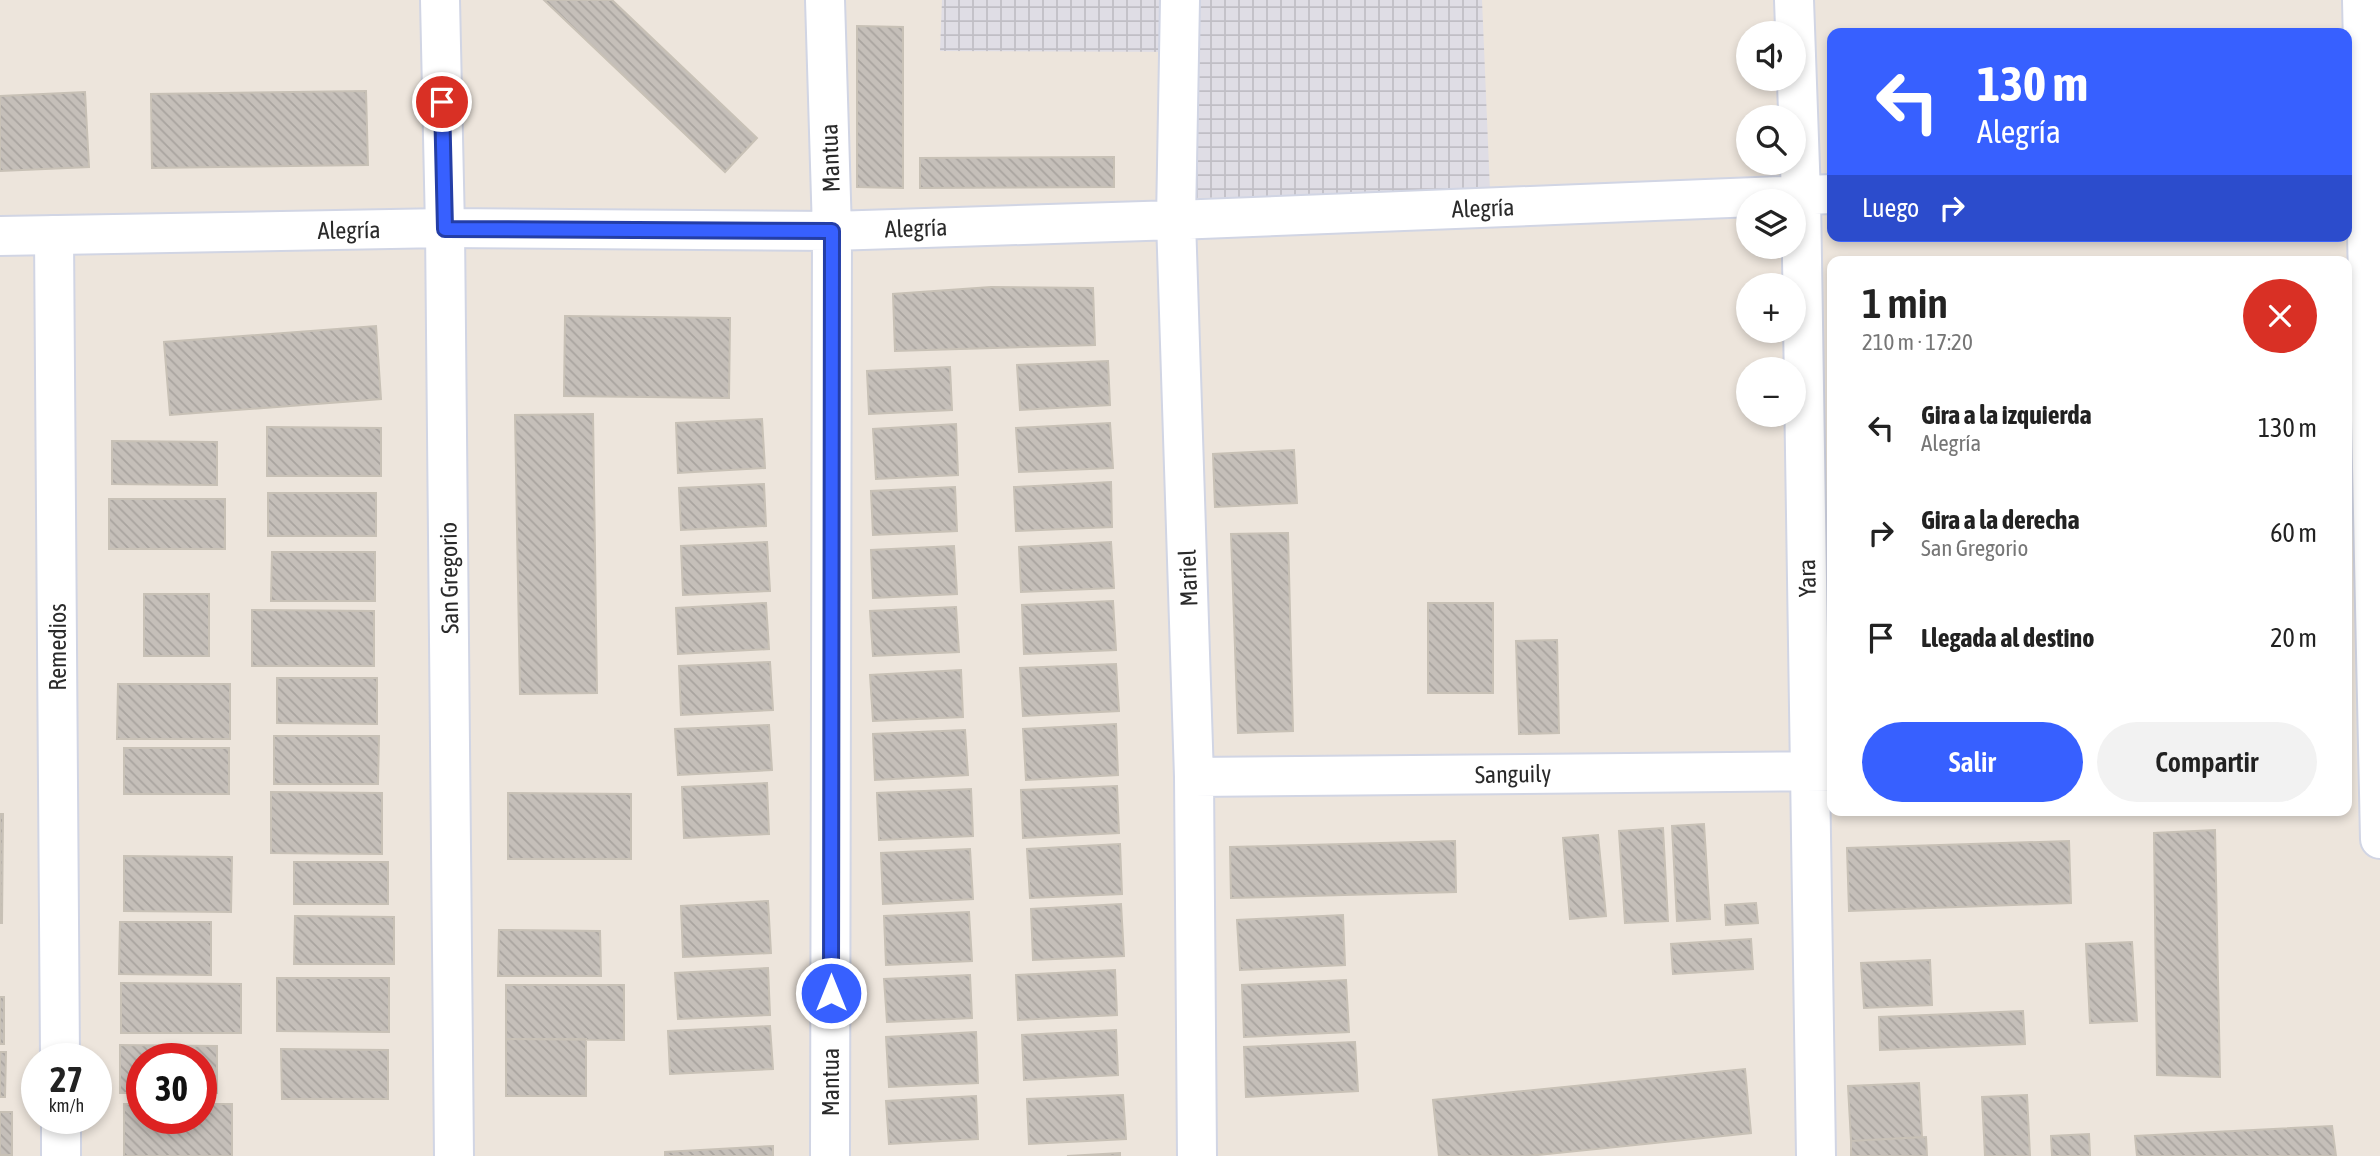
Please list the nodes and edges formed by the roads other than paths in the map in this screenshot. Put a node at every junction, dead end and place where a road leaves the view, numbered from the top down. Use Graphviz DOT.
graph roads {
  1 [pos="440,0"];
  2 [pos="825,0"];
  3 [pos="1180,0"];
  4 [pos="1794,0"];
  5 [pos="2362,0"];
  6 [pos="2365,192"];
  7 [pos="1817,195"];
  8 [pos="1176,220"];
  9 [pos="445,229"];
  10 [pos="832,231"];
  11 [pos="54,235"];
  12 [pos="0,236"];
  13 [pos="1821,771"];
  14 [pos="2368,776"];
  15 [pos="1194,777"];
  16 [pos="2380,839"];
  17 [pos="61,1043"];
  18 [pos="61,1134"];
  19 [pos="61,1156"];
  20 [pos="454,1156"];
  21 [pos="830,1156"];
  22 [pos="1197,1156"];
  23 [pos="1816,1156"];
  1 -- 9 [label="street, San Gregorio"];
  2 -- 10 [label="street, Mantua"];
  3 -- 8 [label="street, Mariel"];
  4 -- 7 [label="street, Yara"];
  5 -- 6 [label="street"];
  6 -- 14 [label="street"];
  7 -- 8 [label="street, Alegría"];
  7 -- 13 [label="street, Yara"];
  8 -- 10 [label="street, Alegría"];
  8 -- 15 [label="street, Mariel"];
  9 -- 10 [label="street, Alegría"];
  9 -- 11 [label="street, Alegría"];
  9 -- 20 [label="street, San Gregorio"];
  10 -- 21 [label="street, Mantua"];
  11 -- 12 [label="street, Alegría"];
  11 -- 17 [label="street, Remedios"];
  13 -- 15 [label="street, Sanguily"];
  13 -- 23 [label="street, Yara"];
  14 -- 16 [label="street"];
  15 -- 22 [label="street, Mariel"];
  18 -- 19 [label="street"];
}
